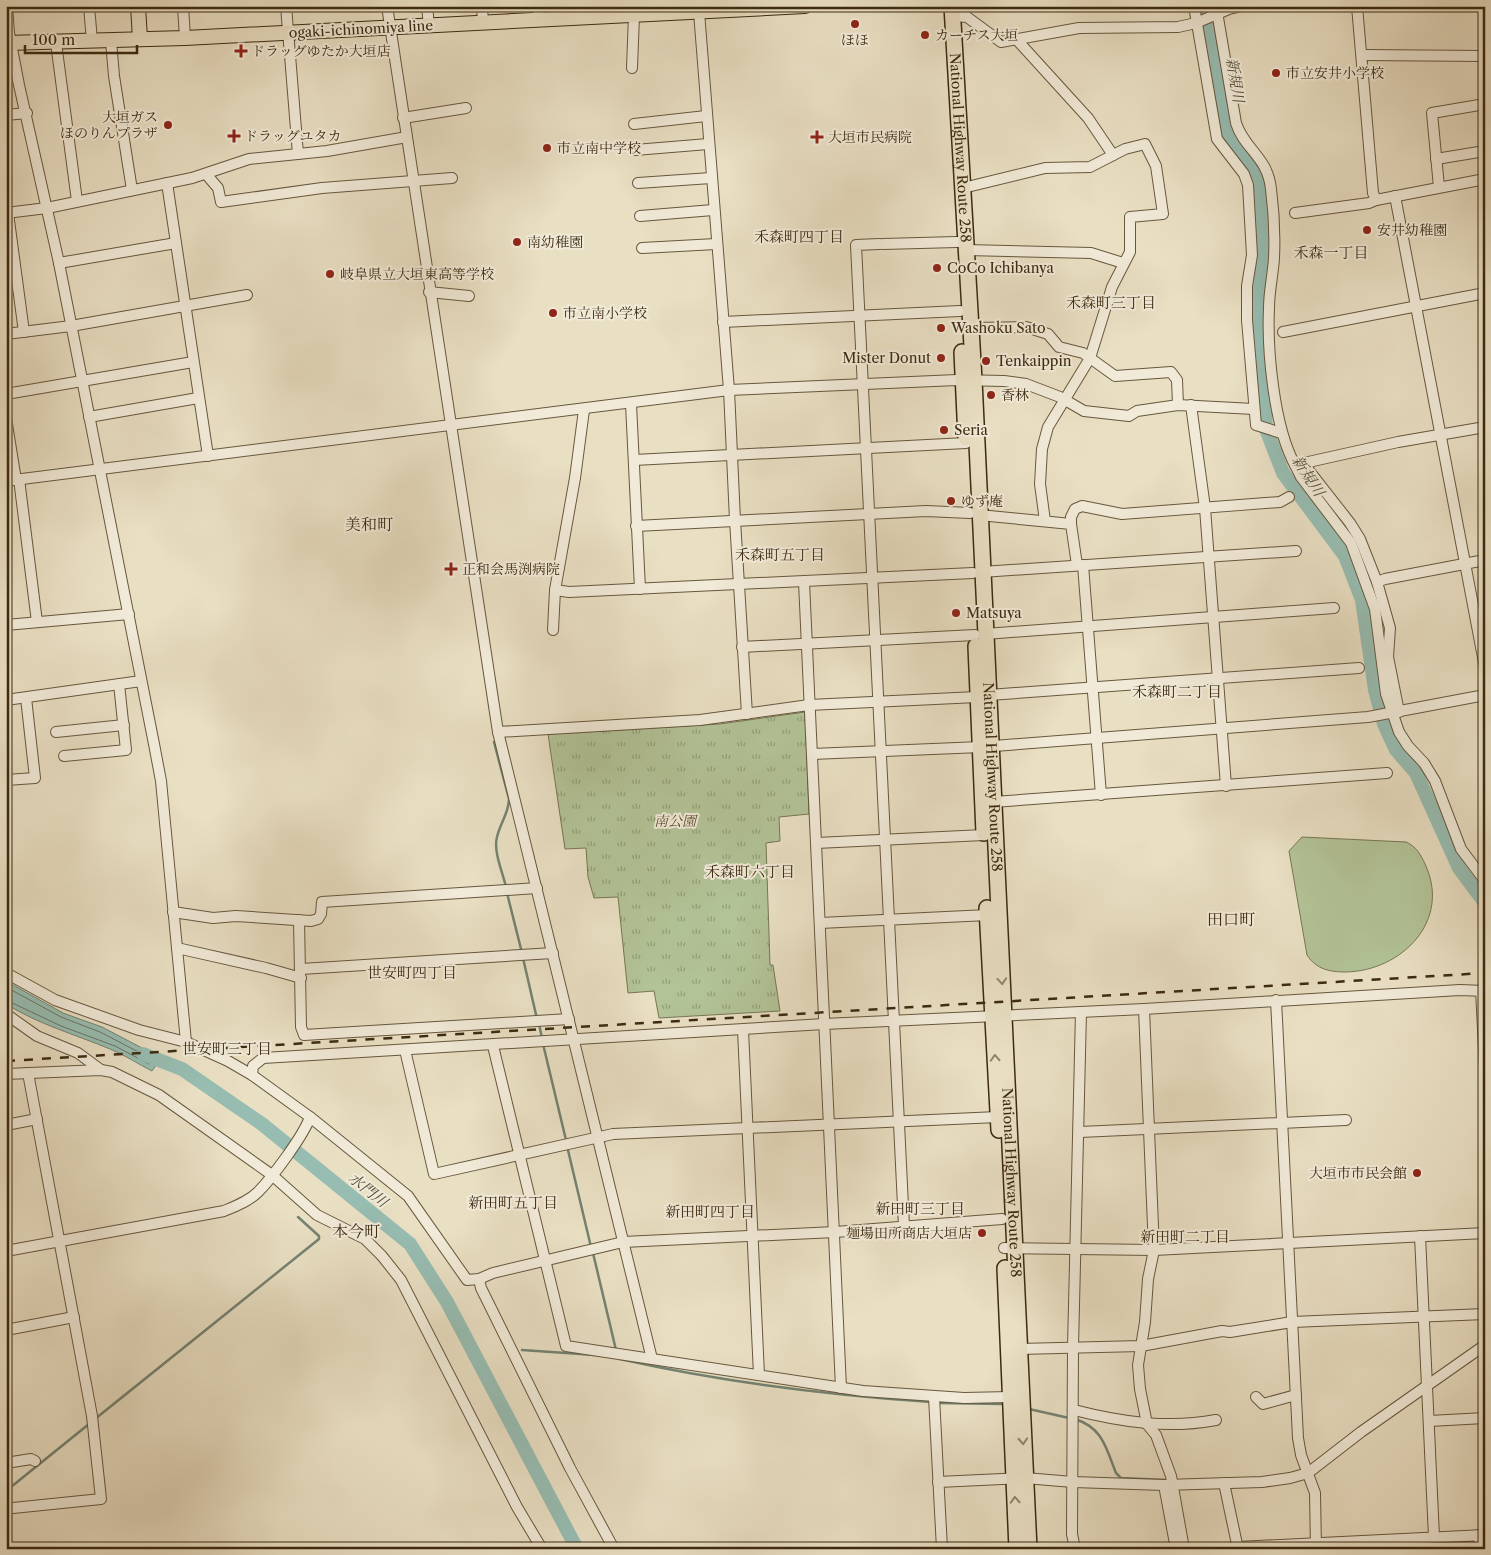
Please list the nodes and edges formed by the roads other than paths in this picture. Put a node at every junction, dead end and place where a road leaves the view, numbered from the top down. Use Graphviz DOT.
graph roads {
  1 [pos="7,6"];
  2 [pos="89,6"];
  3 [pos="138,6"];
  4 [pos="183,6"];
  5 [pos="286,6"];
  6 [pos="387,6"];
  7 [pos="427,6"];
  8 [pos="482,6"];
  9 [pos="805,6"];
  10 [pos="1194,6"];
  11 [pos="1242,6"];
  12 [pos="1357,6"];
  13 [pos="949,9"];
  14 [pos="601,11"];
  15 [pos="699,12"];
  16 [pos="1216,12"];
  17 [pos="538,13"];
  18 [pos="634,15"];
  19 [pos="483,23"];
  20 [pos="1198,23"];
  21 [pos="429,26"];
  22 [pos="390,28"];
  23 [pos="287,33"];
  24 [pos="185,38"];
  25 [pos="140,39"];
  26 [pos="1017,40"];
  27 [pos="92,41"];
  28 [pos="111,41"];
  29 [pos="56,42"];
  30 [pos="9,43"];
  31 [pos="1363,55"];
  32 [pos="1485,56"];
  33 [pos="632,68"];
  34 [pos="1485,104"];
  35 [pos="466,108"];
  36 [pos="27,113"];
  37 [pos="6,115"];
  38 [pos="706,116"];
  39 [pos="403,118"];
  40 [pos="634,124"];
  41 [pos="407,137"];
  42 [pos="708,144"];
  43 [pos="635,150"];
  44 [pos="1485,151"];
  45 [pos="298,154"];
  46 [pos="1113,155"];
  47 [pos="1436,159"];
  48 [pos="206,174"];
  49 [pos="452,178"];
  50 [pos="711,178"];
  51 [pos="1485,179"];
  52 [pos="413,181"];
  53 [pos="167,183"];
  54 [pos="638,183"];
  55 [pos="1439,187"];
  56 [pos="963,188"];
  57 [pos="132,190"];
  58 [pos="1395,196"];
  59 [pos="1376,200"];
  60 [pos="77,201"];
  61 [pos="48,208"];
  62 [pos="714,210"];
  63 [pos="7,213"];
  64 [pos="1295,213"];
  65 [pos="640,216"];
  66 [pos="176,244"];
  67 [pos="716,244"];
  68 [pos="961,246"];
  69 [pos="642,248"];
  70 [pos="59,263"];
  71 [pos="1123,263"];
  72 [pos="430,292"];
  73 [pos="1485,294"];
  74 [pos="247,295"];
  75 [pos="469,296"];
  76 [pos="184,305"];
  77 [pos="1416,307"];
  78 [pos="960,311"];
  79 [pos="860,315"];
  80 [pos="723,322"];
  81 [pos="71,326"];
  82 [pos="971,328"];
  83 [pos="24,332"];
  84 [pos="1283,332"];
  85 [pos="6,334"];
  86 [pos="1090,358"];
  87 [pos="192,362"];
  88 [pos="82,380"];
  89 [pos="969,380"];
  90 [pos="864,384"];
  91 [pos="730,390"];
  92 [pos="6,394"];
  93 [pos="198,398"];
  94 [pos="1065,400"];
  95 [pos="631,404"];
  96 [pos="1178,405"];
  97 [pos="1191,405"];
  98 [pos="1254,409"];
  99 [pos="584,410"];
  100 [pos="89,417"];
  101 [pos="6,418"];
  102 [pos="450,426"];
  103 [pos="1485,427"];
  104 [pos="1280,433"];
  105 [pos="1441,435"];
  106 [pos="966,443"];
  107 [pos="866,448"];
  108 [pos="732,455"];
  109 [pos="208,456"];
  110 [pos="634,460"];
  111 [pos="1299,464"];
  112 [pos="100,470"];
  113 [pos="14,480"];
  114 [pos="1289,497"];
  115 [pos="1205,508"];
  116 [pos="869,514"];
  117 [pos="975,514"];
  118 [pos="734,520"];
  119 [pos="1045,521"];
  120 [pos="1071,524"];
  121 [pos="636,526"];
  122 [pos="1296,551"];
  123 [pos="1209,557"];
  124 [pos="1485,560"];
  125 [pos="1465,564"];
  126 [pos="1080,565"];
  127 [pos="977,573"];
  128 [pos="872,578"];
  129 [pos="804,582"];
  130 [pos="1377,582"];
  131 [pos="738,585"];
  132 [pos="640,589"];
  133 [pos="555,590"];
  134 [pos="1334,608"];
  135 [pos="129,614"];
  136 [pos="1214,618"];
  137 [pos="37,622"];
  138 [pos="6,625"];
  139 [pos="1088,627"];
  140 [pos="553,630"];
  141 [pos="980,634"];
  142 [pos="876,640"];
  143 [pos="807,644"];
  144 [pos="742,647"];
  145 [pos="1359,668"];
  146 [pos="1485,668"];
  147 [pos="1218,679"];
  148 [pos="141,680"];
  149 [pos="119,684"];
  150 [pos="1092,689"];
  151 [pos="1485,695"];
  152 [pos="983,696"];
  153 [pos="26,698"];
  154 [pos="6,700"];
  155 [pos="879,702"];
  156 [pos="809,705"];
  157 [pos="1394,713"];
  158 [pos="747,714"];
  159 [pos="124,726"];
  160 [pos="1221,728"];
  161 [pos="56,732"];
  162 [pos="498,732"];
  163 [pos="1096,737"];
  164 [pos="986,746"];
  165 [pos="881,752"];
  166 [pos="812,754"];
  167 [pos="64,756"];
  168 [pos="1387,773"];
  169 [pos="6,780"];
  170 [pos="1226,786"];
  171 [pos="1101,795"];
  172 [pos="993,802"];
  173 [pos="984,835"];
  174 [pos="885,840"];
  175 [pos="816,843"];
  176 [pos="1485,882"];
  177 [pos="536,888"];
  178 [pos="173,912"];
  179 [pos="988,915"];
  180 [pos="300,920"];
  181 [pos="889,920"];
  182 [pos="820,923"];
  183 [pos="177,948"];
  184 [pos="553,953"];
  185 [pos="6,973"];
  186 [pos="301,973"];
  187 [pos="1483,990"];
  188 [pos="1276,1000"];
  189 [pos="1144,1009"];
  190 [pos="1082,1012"];
  191 [pos="6,1014"];
  192 [pos="999,1016"];
  193 [pos="568,1019"];
  194 [pos="894,1020"];
  195 [pos="824,1024"];
  196 [pos="743,1030"];
  197 [pos="574,1041"];
  198 [pos="186,1042"];
  199 [pos="493,1046"];
  200 [pos="405,1050"];
  201 [pos="1485,1069"];
  202 [pos="101,1070"];
  203 [pos="28,1073"];
  204 [pos="6,1074"];
  205 [pos="252,1074"];
  206 [pos="998,1117"];
  207 [pos="37,1119"];
  208 [pos="310,1119"];
  209 [pos="1346,1120"];
  210 [pos="898,1121"];
  211 [pos="1283,1122"];
  212 [pos="6,1125"];
  213 [pos="830,1125"];
  214 [pos="748,1128"];
  215 [pos="1149,1129"];
  216 [pos="1080,1132"];
  217 [pos="597,1136"];
  218 [pos="519,1154"];
  219 [pos="274,1172"];
  220 [pos="1002,1219"];
  221 [pos="904,1226"];
  222 [pos="834,1232"];
  223 [pos="1485,1233"];
  224 [pos="753,1236"];
  225 [pos="1420,1236"];
  226 [pos="59,1241"];
  227 [pos="623,1242"];
  228 [pos="1288,1244"];
  229 [pos="1009,1248"];
  230 [pos="1076,1250"];
  231 [pos="1154,1250"];
  232 [pos="6,1251"];
  233 [pos="545,1262"];
  234 [pos="479,1279"];
  235 [pos="1485,1314"];
  236 [pos="74,1317"];
  237 [pos="1424,1317"];
  238 [pos="1292,1322"];
  239 [pos="6,1330"];
  240 [pos="1485,1345"];
  241 [pos="1141,1346"];
  242 [pos="1073,1347"];
  243 [pos="1019,1349"];
  244 [pos="652,1359"];
  245 [pos="759,1376"];
  246 [pos="1427,1387"];
  247 [pos="841,1388"];
  248 [pos="1296,1395"];
  249 [pos="934,1397"];
  250 [pos="1010,1397"];
  251 [pos="1256,1397"];
  252 [pos="1074,1410"];
  253 [pos="1485,1418"];
  254 [pos="1216,1420"];
  255 [pos="1429,1421"];
  256 [pos="1148,1424"];
  257 [pos="35,1461"];
  258 [pos="6,1463"];
  259 [pos="1308,1473"];
  260 [pos="1020,1478"];
  261 [pos="938,1482"];
  262 [pos="1073,1482"];
  263 [pos="1224,1483"];
  264 [pos="1168,1485"];
  265 [pos="6,1507"];
  266 [pos="1482,1535"];
  267 [pos="1434,1537"];
  268 [pos="1316,1546"];
  269 [pos="1238,1548"];
  270 [pos="542,1549"];
  271 [pos="614,1549"];
  272 [pos="942,1549"];
  273 [pos="1017,1549"];
  274 [pos="1028,1549"];
  275 [pos="1075,1549"];
  276 [pos="1176,1549"];
  277 [pos="1184,1549"];
  278 [pos="1480,1549"];
  1 -- 30 [label="street"];
  2 -- 27 [label="street"];
  3 -- 25 [label="main road"];
  4 -- 24 [label="street"];
  5 -- 23 [label="street"];
  6 -- 22 [label="street"];
  7 -- 21 [label="street"];
  8 -- 19 [label="street"];
  9 -- 15 [label="main road, ogaki-ichinomiya line"];
  10 -- 20 [label="street"];
  11 -- 16 [label="street"];
  12 -- 31 [label="street"];
  13 -- 26 [label="street"];
  13 -- 56 [label="highway, National Highway Route 258"];
  13 -- 68 [label="highway, National Highway Route 258"];
  14 -- 17 [label="main road, ogaki-ichinomiya line"];
  14 -- 18 [label="main road, ogaki-ichinomiya line"];
  15 -- 18 [label="main road, ogaki-ichinomiya line"];
  15 -- 38 [label="street"];
  16 -- 20 [label="street"];
  16 -- 104 [label="street"];
  17 -- 19 [label="main road, ogaki-ichinomiya line"];
  18 -- 33 [label="street"];
  19 -- 21 [label="main road, ogaki-ichinomiya line"];
  20 -- 26 [label="street"];
  20 -- 98 [label="street"];
  21 -- 22 [label="main road, ogaki-ichinomiya line"];
  22 -- 23 [label="main road, ogaki-ichinomiya line"];
  22 -- 39 [label="street"];
  23 -- 24 [label="main road, ogaki-ichinomiya line"];
  23 -- 45 [label="street"];
  24 -- 25 [label="main road, ogaki-ichinomiya line"];
  25 -- 28 [label="main road, ogaki-ichinomiya line"];
  26 -- 46 [label="street"];
  27 -- 28 [label="main road, ogaki-ichinomiya line"];
  27 -- 29 [label="main road, ogaki-ichinomiya line"];
  28 -- 57 [label="street"];
  29 -- 30 [label="main road, ogaki-ichinomiya line"];
  29 -- 60 [label="street"];
  30 -- 36 [label="street"];
  31 -- 32 [label="street"];
  31 -- 59 [label="street"];
  34 -- 47 [label="street"];
  35 -- 39 [label="street"];
  36 -- 37 [label="street"];
  36 -- 61 [label="street"];
  38 -- 40 [label="street"];
  38 -- 42 [label="street"];
  39 -- 41 [label="street"];
  41 -- 45 [label="street"];
  41 -- 52 [label="street"];
  42 -- 43 [label="street"];
  42 -- 50 [label="street"];
  44 -- 47 [label="street"];
  45 -- 48 [label="street"];
  46 -- 56 [label="street"];
  46 -- 71 [label="street"];
  47 -- 55 [label="street"];
  48 -- 52 [label="street"];
  48 -- 53 [label="street"];
  49 -- 52 [label="street"];
  50 -- 54 [label="street"];
  50 -- 62 [label="street"];
  51 -- 55 [label="street"];
  52 -- 72 [label="street"];
  53 -- 57 [label="street"];
  53 -- 66 [label="street"];
  55 -- 58 [label="street"];
  56 -- 68 [label="highway, National Highway Route 258"];
  57 -- 60 [label="street"];
  58 -- 59 [label="street"];
  58 -- 77 [label="street"];
  59 -- 64 [label="street"];
  60 -- 61 [label="street"];
  61 -- 63 [label="street"];
  61 -- 70 [label="street"];
  62 -- 65 [label="street"];
  62 -- 67 [label="street"];
  63 -- 83 [label="street"];
  66 -- 70 [label="street"];
  66 -- 76 [label="street"];
  67 -- 69 [label="street"];
  67 -- 80 [label="street"];
  68 -- 71 [label="street"];
  68 -- 78 [label="highway, National Highway Route 258"];
  68 -- 79 [label="street"];
  68 -- 82 [label="highway, National Highway Route 258"];
  70 -- 81 [label="street"];
  71 -- 86 [label="street"];
  72 -- 75 [label="street"];
  72 -- 102 [label="street"];
  73 -- 77 [label="street"];
  74 -- 76 [label="street"];
  76 -- 81 [label="street"];
  76 -- 87 [label="street"];
  77 -- 84 [label="street"];
  77 -- 105 [label="street"];
  78 -- 79 [label="street"];
  78 -- 89 [label="highway, National Highway Route 258"];
  79 -- 80 [label="street"];
  79 -- 90 [label="street"];
  80 -- 91 [label="street"];
  81 -- 83 [label="street"];
  81 -- 88 [label="street"];
  82 -- 86 [label="street"];
  82 -- 89 [label="highway, National Highway Route 258"];
  83 -- 85 [label="street"];
  86 -- 94 [label="street"];
  86 -- 96 [label="street"];
  87 -- 88 [label="street"];
  87 -- 93 [label="street"];
  88 -- 92 [label="street"];
  88 -- 100 [label="street"];
  89 -- 90 [label="street"];
  89 -- 94 [label="street"];
  89 -- 106 [label="highway, National Highway Route 258"];
  89 -- 117 [label="highway, National Highway Route 258"];
  90 -- 91 [label="street"];
  90 -- 107 [label="street"];
  91 -- 95 [label="street"];
  91 -- 108 [label="street"];
  93 -- 100 [label="street"];
  93 -- 109 [label="street"];
  94 -- 96 [label="street"];
  94 -- 119 [label="street"];
  95 -- 99 [label="street"];
  95 -- 110 [label="street"];
  96 -- 97 [label="street"];
  97 -- 98 [label="street"];
  97 -- 115 [label="street"];
  98 -- 104 [label="street"];
  99 -- 102 [label="street"];
  99 -- 133 [label="street"];
  100 -- 112 [label="street"];
  101 -- 113 [label="street"];
  102 -- 109 [label="street"];
  102 -- 162 [label="street"];
  103 -- 105 [label="street"];
  104 -- 111 [label="street"];
  105 -- 111 [label="street"];
  105 -- 125 [label="street"];
  106 -- 107 [label="street"];
  106 -- 117 [label="highway, National Highway Route 258"];
  107 -- 108 [label="street"];
  107 -- 116 [label="street"];
  108 -- 110 [label="street"];
  108 -- 118 [label="street"];
  109 -- 112 [label="street"];
  110 -- 121 [label="street"];
  111 -- 130 [label="street"];
  111 -- 157 [label="street"];
  112 -- 113 [label="street"];
  112 -- 135 [label="street"];
  113 -- 137 [label="street"];
  114 -- 115 [label="street"];
  115 -- 120 [label="street"];
  115 -- 123 [label="street"];
  116 -- 117 [label="street"];
  116 -- 118 [label="street"];
  116 -- 128 [label="street"];
  117 -- 119 [label="street"];
  117 -- 127 [label="highway, National Highway Route 258"];
  118 -- 121 [label="street"];
  118 -- 131 [label="street"];
  119 -- 120 [label="street"];
  120 -- 126 [label="street"];
  121 -- 132 [label="street"];
  122 -- 123 [label="street"];
  123 -- 126 [label="street"];
  123 -- 136 [label="street"];
  124 -- 125 [label="street"];
  125 -- 130 [label="street"];
  125 -- 146 [label="street"];
  126 -- 127 [label="street"];
  126 -- 139 [label="street"];
  127 -- 128 [label="street"];
  127 -- 141 [label="highway, National Highway Route 258"];
  128 -- 129 [label="street"];
  128 -- 142 [label="street"];
  129 -- 131 [label="street"];
  129 -- 143 [label="street"];
  130 -- 157 [label="street"];
  131 -- 132 [label="street"];
  131 -- 144 [label="street"];
  132 -- 133 [label="street"];
  133 -- 140 [label="street"];
  134 -- 136 [label="street"];
  135 -- 137 [label="street"];
  135 -- 148 [label="street"];
  136 -- 139 [label="street"];
  136 -- 147 [label="street"];
  137 -- 138 [label="street"];
  139 -- 141 [label="street"];
  139 -- 150 [label="street"];
  141 -- 142 [label="street"];
  141 -- 152 [label="highway, National Highway Route 258"];
  142 -- 143 [label="street"];
  142 -- 155 [label="street"];
  143 -- 144 [label="street"];
  143 -- 156 [label="street"];
  144 -- 158 [label="street"];
  145 -- 147 [label="street"];
  147 -- 150 [label="street"];
  147 -- 160 [label="street"];
  148 -- 149 [label="street"];
  148 -- 178 [label="street"];
  149 -- 153 [label="street"];
  149 -- 159 [label="street"];
  150 -- 152 [label="street"];
  150 -- 163 [label="street"];
  151 -- 157 [label="street"];
  152 -- 155 [label="street"];
  152 -- 164 [label="highway, National Highway Route 258"];
  153 -- 154 [label="street"];
  153 -- 169 [label="street"];
  155 -- 156 [label="street"];
  155 -- 165 [label="street"];
  156 -- 158 [label="street"];
  156 -- 166 [label="street"];
  157 -- 160 [label="street"];
  157 -- 176 [label="street"];
  158 -- 162 [label="street"];
  159 -- 161 [label="street"];
  159 -- 167 [label="street"];
  160 -- 163 [label="street"];
  160 -- 170 [label="street"];
  162 -- 177 [label="street"];
  163 -- 164 [label="street"];
  163 -- 171 [label="street"];
  164 -- 165 [label="street"];
  164 -- 172 [label="highway, National Highway Route 258"];
  164 -- 173 [label="highway, National Highway Route 258"];
  165 -- 166 [label="street"];
  165 -- 174 [label="street"];
  166 -- 175 [label="street"];
  168 -- 170 [label="street"];
  170 -- 171 [label="street"];
  171 -- 172 [label="street"];
  172 -- 192 [label="highway, National Highway Route 258, one-way"];
  173 -- 174 [label="street"];
  173 -- 179 [label="highway, National Highway Route 258"];
  174 -- 175 [label="street"];
  174 -- 181 [label="street"];
  175 -- 182 [label="street"];
  177 -- 180 [label="street"];
  177 -- 184 [label="street"];
  178 -- 180 [label="street"];
  178 -- 183 [label="street"];
  179 -- 181 [label="street"];
  179 -- 192 [label="highway, National Highway Route 258"];
  180 -- 186 [label="street"];
  181 -- 182 [label="street"];
  181 -- 194 [label="street"];
  182 -- 195 [label="street"];
  183 -- 186 [label="street"];
  183 -- 198 [label="street"];
  184 -- 186 [label="street"];
  184 -- 193 [label="street"];
  185 -- 198 [label="street"];
  186 -- 193 [label="street"];
  187 -- 188 [label="street"];
  187 -- 201 [label="street"];
  188 -- 189 [label="street"];
  188 -- 211 [label="street"];
  189 -- 190 [label="street"];
  189 -- 215 [label="street"];
  190 -- 192 [label="street"];
  190 -- 216 [label="street"];
  191 -- 202 [label="street"];
  192 -- 194 [label="street"];
  206 -- 192 [label="highway, National Highway Route 258, one-way"];
  192 -- 229 [label="highway, National Highway Route 258"];
  193 -- 197 [label="street"];
  194 -- 195 [label="street"];
  194 -- 210 [label="street"];
  195 -- 196 [label="street"];
  195 -- 213 [label="street"];
  196 -- 197 [label="street"];
  196 -- 214 [label="street"];
  197 -- 199 [label="street"];
  197 -- 217 [label="street"];
  198 -- 205 [label="street"];
  199 -- 200 [label="street"];
  199 -- 218 [label="street"];
  200 -- 205 [label="street"];
  200 -- 218 [label="street"];
  202 -- 203 [label="street"];
  202 -- 219 [label="street"];
  203 -- 204 [label="street"];
  203 -- 207 [label="street"];
  205 -- 208 [label="street"];
  206 -- 210 [label="street"];
  206 -- 220 [label="highway, National Highway Route 258"];
  207 -- 212 [label="street"];
  207 -- 226 [label="street"];
  208 -- 219 [label="street"];
  208 -- 234 [label="street"];
  209 -- 211 [label="street"];
  210 -- 213 [label="street"];
  210 -- 221 [label="street"];
  211 -- 215 [label="street"];
  211 -- 228 [label="street"];
  213 -- 214 [label="street"];
  213 -- 222 [label="street"];
  214 -- 217 [label="street"];
  214 -- 224 [label="street"];
  215 -- 216 [label="street"];
  215 -- 231 [label="street"];
  216 -- 230 [label="street"];
  217 -- 218 [label="street"];
  217 -- 227 [label="street"];
  218 -- 233 [label="street"];
  219 -- 226 [label="street"];
  219 -- 270 [label="street"];
  220 -- 221 [label="street"];
  220 -- 229 [label="highway, National Highway Route 258"];
  221 -- 222 [label="street"];
  222 -- 224 [label="street"];
  222 -- 247 [label="street"];
  223 -- 225 [label="street"];
  224 -- 227 [label="street"];
  224 -- 245 [label="street"];
  225 -- 228 [label="street"];
  225 -- 237 [label="street"];
  226 -- 232 [label="street"];
  226 -- 236 [label="street"];
  227 -- 233 [label="street"];
  227 -- 244 [label="street"];
  228 -- 231 [label="street"];
  228 -- 238 [label="street"];
  229 -- 230 [label="street"];
  229 -- 243 [label="highway, National Highway Route 258"];
  229 -- 250 [label="highway, National Highway Route 258"];
  230 -- 231 [label="street"];
  230 -- 242 [label="street"];
  231 -- 241 [label="street"];
  233 -- 234 [label="street"];
  233 -- 244 [label="street"];
  234 -- 271 [label="street"];
  235 -- 237 [label="street"];
  236 -- 239 [label="street"];
  236 -- 265 [label="street"];
  237 -- 238 [label="street"];
  237 -- 246 [label="street"];
  238 -- 241 [label="street"];
  238 -- 248 [label="street"];
  240 -- 246 [label="street"];
  241 -- 242 [label="street"];
  241 -- 256 [label="street"];
  242 -- 243 [label="street"];
  242 -- 252 [label="street"];
  243 -- 260 [label="highway, National Highway Route 258, one-way"];
  244 -- 245 [label="street"];
  245 -- 247 [label="street"];
  246 -- 255 [label="street"];
  246 -- 259 [label="street"];
  247 -- 249 [label="street"];
  248 -- 251 [label="street"];
  248 -- 259 [label="street"];
  249 -- 250 [label="street"];
  249 -- 261 [label="street"];
  250 -- 260 [label="highway, National Highway Route 258"];
  252 -- 256 [label="street"];
  252 -- 262 [label="street"];
  253 -- 255 [label="street"];
  254 -- 256 [label="street"];
  255 -- 267 [label="street"];
  256 -- 264 [label="street"];
  257 -- 258 [label="street"];
  259 -- 263 [label="street"];
  259 -- 268 [label="street"];
  260 -- 261 [label="street"];
  260 -- 262 [label="street"];
  273 -- 260 [label="highway, National Highway Route 258, one-way"];
  260 -- 274 [label="highway, National Highway Route 258"];
  261 -- 272 [label="street"];
  262 -- 264 [label="street"];
  262 -- 275 [label="street"];
  263 -- 264 [label="street"];
  263 -- 269 [label="street"];
  264 -- 276 [label="street"];
  264 -- 277 [label="street"];
  266 -- 267 [label="street"];
  266 -- 278 [label="street"];
  267 -- 268 [label="street"];
  268 -- 269 [label="street"];
}
